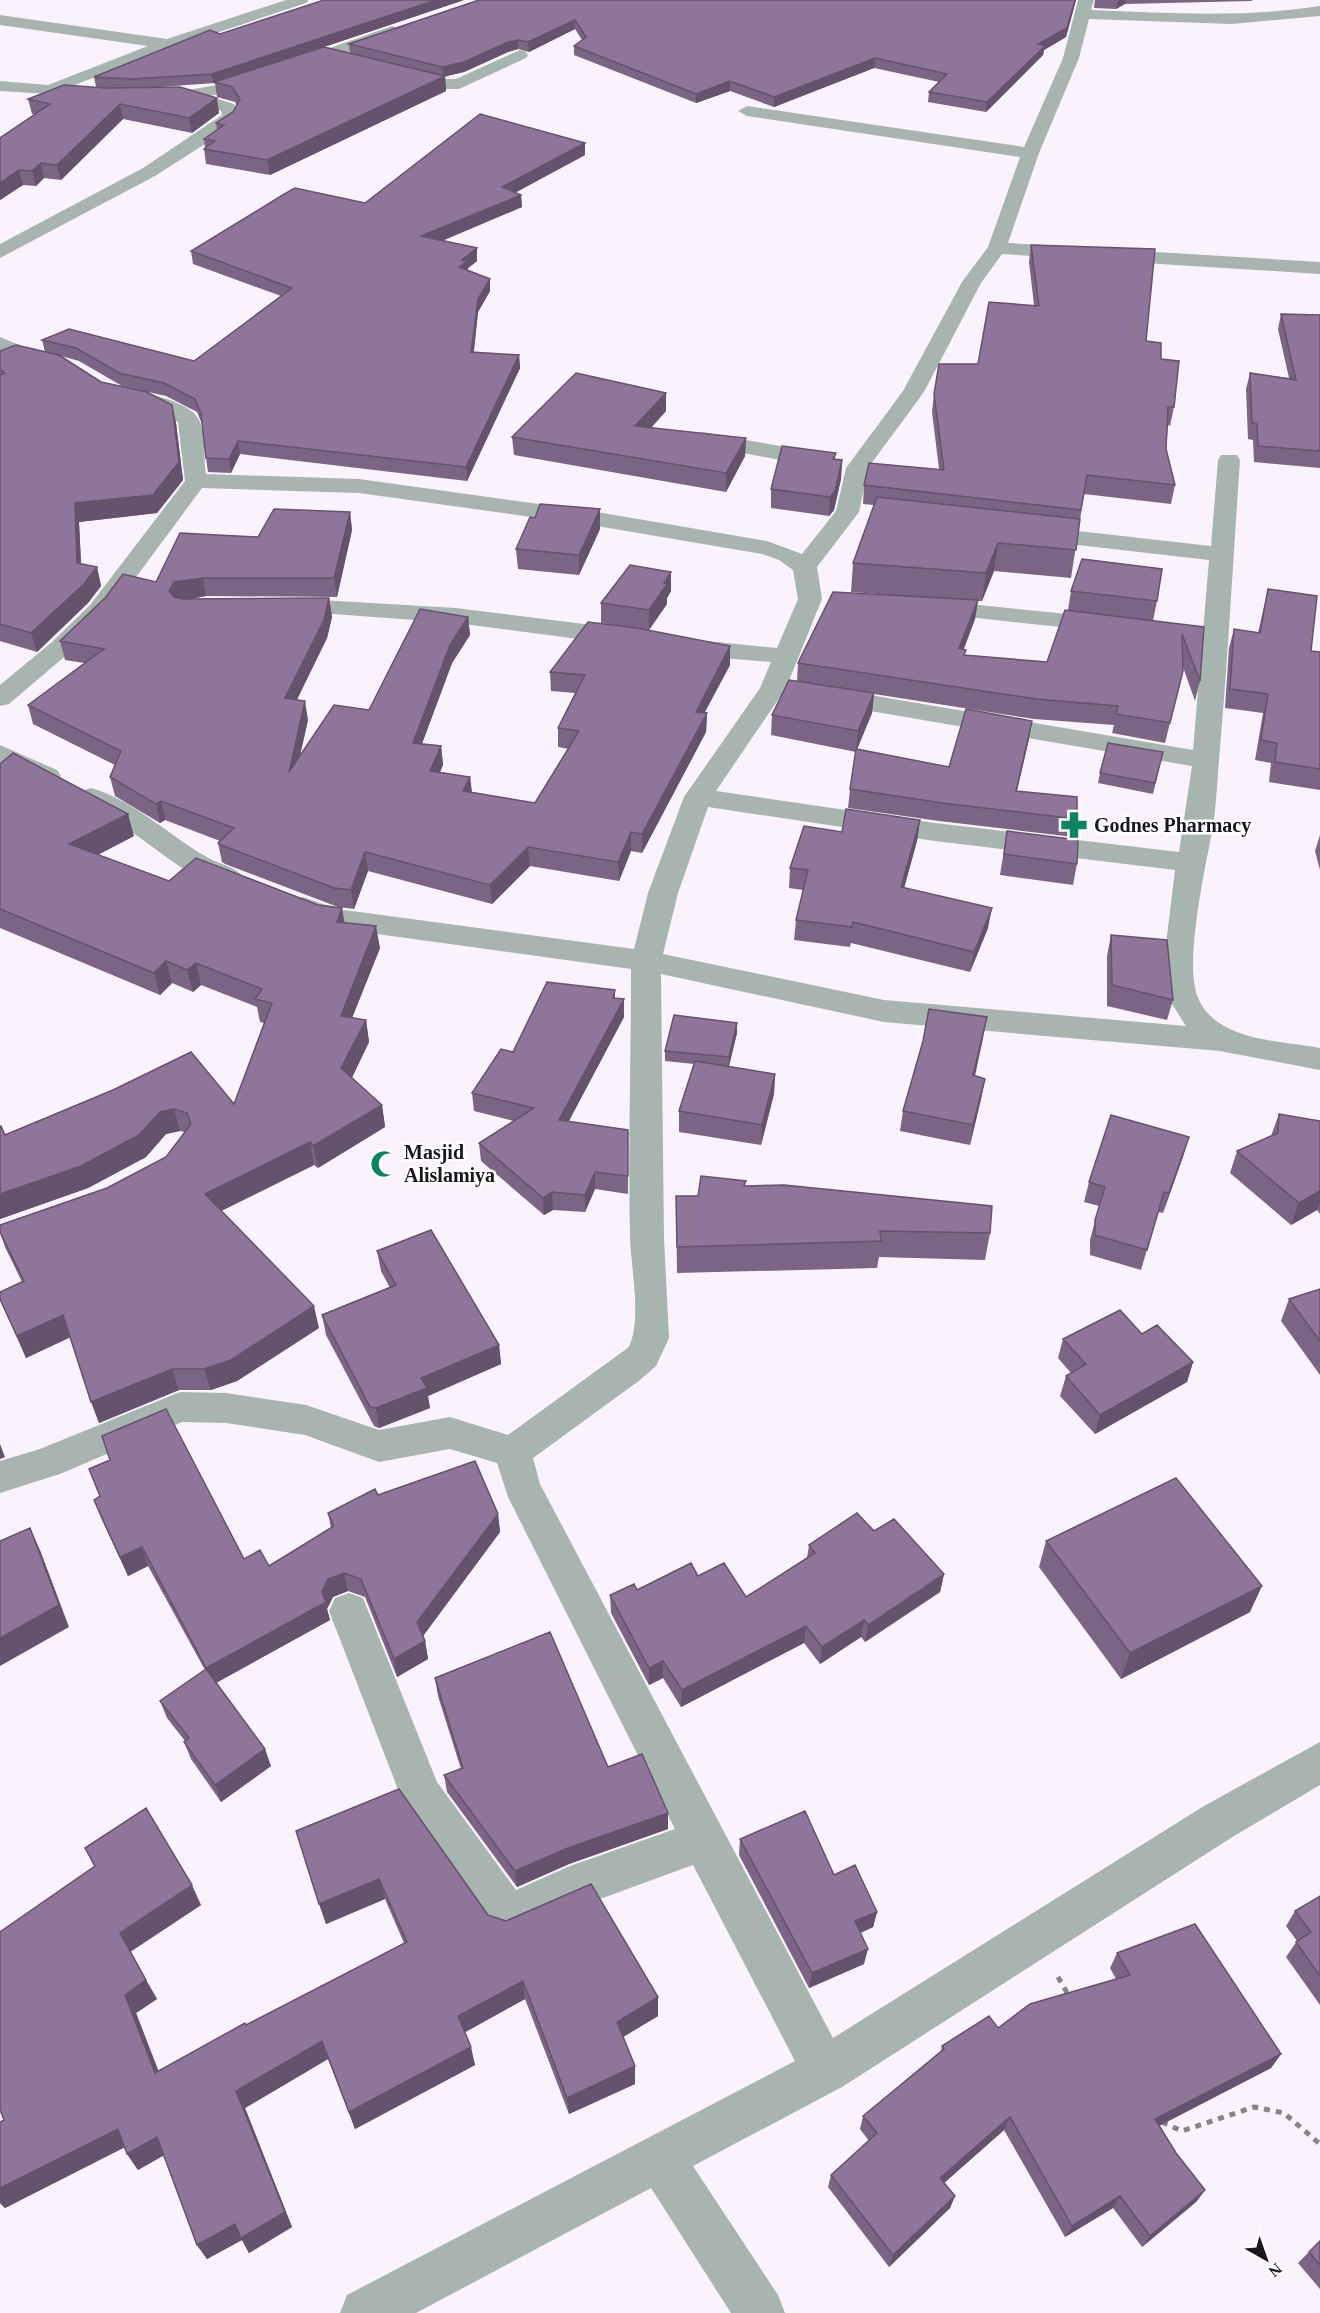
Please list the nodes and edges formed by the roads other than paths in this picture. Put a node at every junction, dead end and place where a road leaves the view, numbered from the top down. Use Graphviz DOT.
graph roads {
  1 [pos="301,0"];
  2 [pos="1084,7"];
  3 [pos="3,12"];
  4 [pos="1320,12"];
  5 [pos="405,27"];
  6 [pos="168,44"];
  7 [pos="324,54"];
  8 [pos="520,55"];
  9 [pos="351,61"];
  10 [pos="383,69"];
  11 [pos="0,86"];
  12 [pos="48,90"];
  13 [pos="116,94"];
  14 [pos="140,94"];
  15 [pos="187,95"];
  16 [pos="747,111"];
  17 [pos="1030,153"];
  18 [pos="997,248"];
  19 [pos="0,252"];
  20 [pos="1320,268"];
  21 [pos="0,343"];
  22 [pos="71,368"];
  23 [pos="114,393"];
  24 [pos="686,436"];
  25 [pos="1229,460"];
  26 [pos="857,468"];
  27 [pos="196,481"];
  28 [pos="1016,531"];
  29 [pos="1220,554"];
  30 [pos="805,567"];
  31 [pos="269,604"];
  32 [pos="913,606"];
  33 [pos="1135,629"];
  34 [pos="784,656"];
  35 [pos="791,691"];
  36 [pos="0,698"];
  37 [pos="0,753"];
  38 [pos="1206,759"];
  39 [pos="698,797"];
  40 [pos="1190,864"];
  41 [pos="646,961"];
  42 [pos="1220,1040"];
  43 [pos="1320,1059"];
  44 [pos="513,1452"];
  45 [pos="0,1477"];
  46 [pos="349,1611"];
  47 [pos="1320,1762"];
  48 [pos="703,1840"];
  49 [pos="825,2070"];
  50 [pos="660,2158"];
  51 [pos="365,2313"];
  52 [pos="760,2313"];
  1 -- 6 [label="street"];
  2 -- 4 [label="street"];
  2 -- 17 [label="street"];
  3 -- 6 [label="street"];
  5 -- 7 [label="street"];
  6 -- 12 [label="street"];
  7 -- 9 [label="street"];
  7 -- 15 [label="street"];
  8 -- 10 [label="street"];
  11 -- 12 [label="street"];
  12 -- 13 [label="street"];
  14 -- 15 [label="street"];
  15 -- 19 [label="street"];
  16 -- 17 [label="street"];
  17 -- 18 [label="street"];
  18 -- 20 [label="street"];
  18 -- 26 [label="street"];
  21 -- 22 [label="street"];
  23 -- 27 [label="street"];
  24 -- 26 [label="street"];
  25 -- 29 [label="street"];
  26 -- 30 [label="street"];
  27 -- 30 [label="street"];
  27 -- 36 [label="street"];
  28 -- 29 [label="street"];
  29 -- 38 [label="street"];
  30 -- 34 [label="street"];
  31 -- 34 [label="street"];
  32 -- 33 [label="street"];
  34 -- 35 [label="street"];
  35 -- 38 [label="street"];
  35 -- 39 [label="street"];
  37 -- 41 [label="street"];
  38 -- 40 [label="street"];
  39 -- 40 [label="street"];
  39 -- 41 [label="street"];
  40 -- 42 [label="street"];
  41 -- 42 [label="street"];
  41 -- 44 [label="street"];
  42 -- 43 [label="street"];
  44 -- 45 [label="street"];
  44 -- 48 [label="street"];
  46 -- 48 [label="street"];
  47 -- 49 [label="street"];
  48 -- 49 [label="street"];
  49 -- 50 [label="street"];
  50 -- 51 [label="street"];
  50 -- 52 [label="street"];
}
